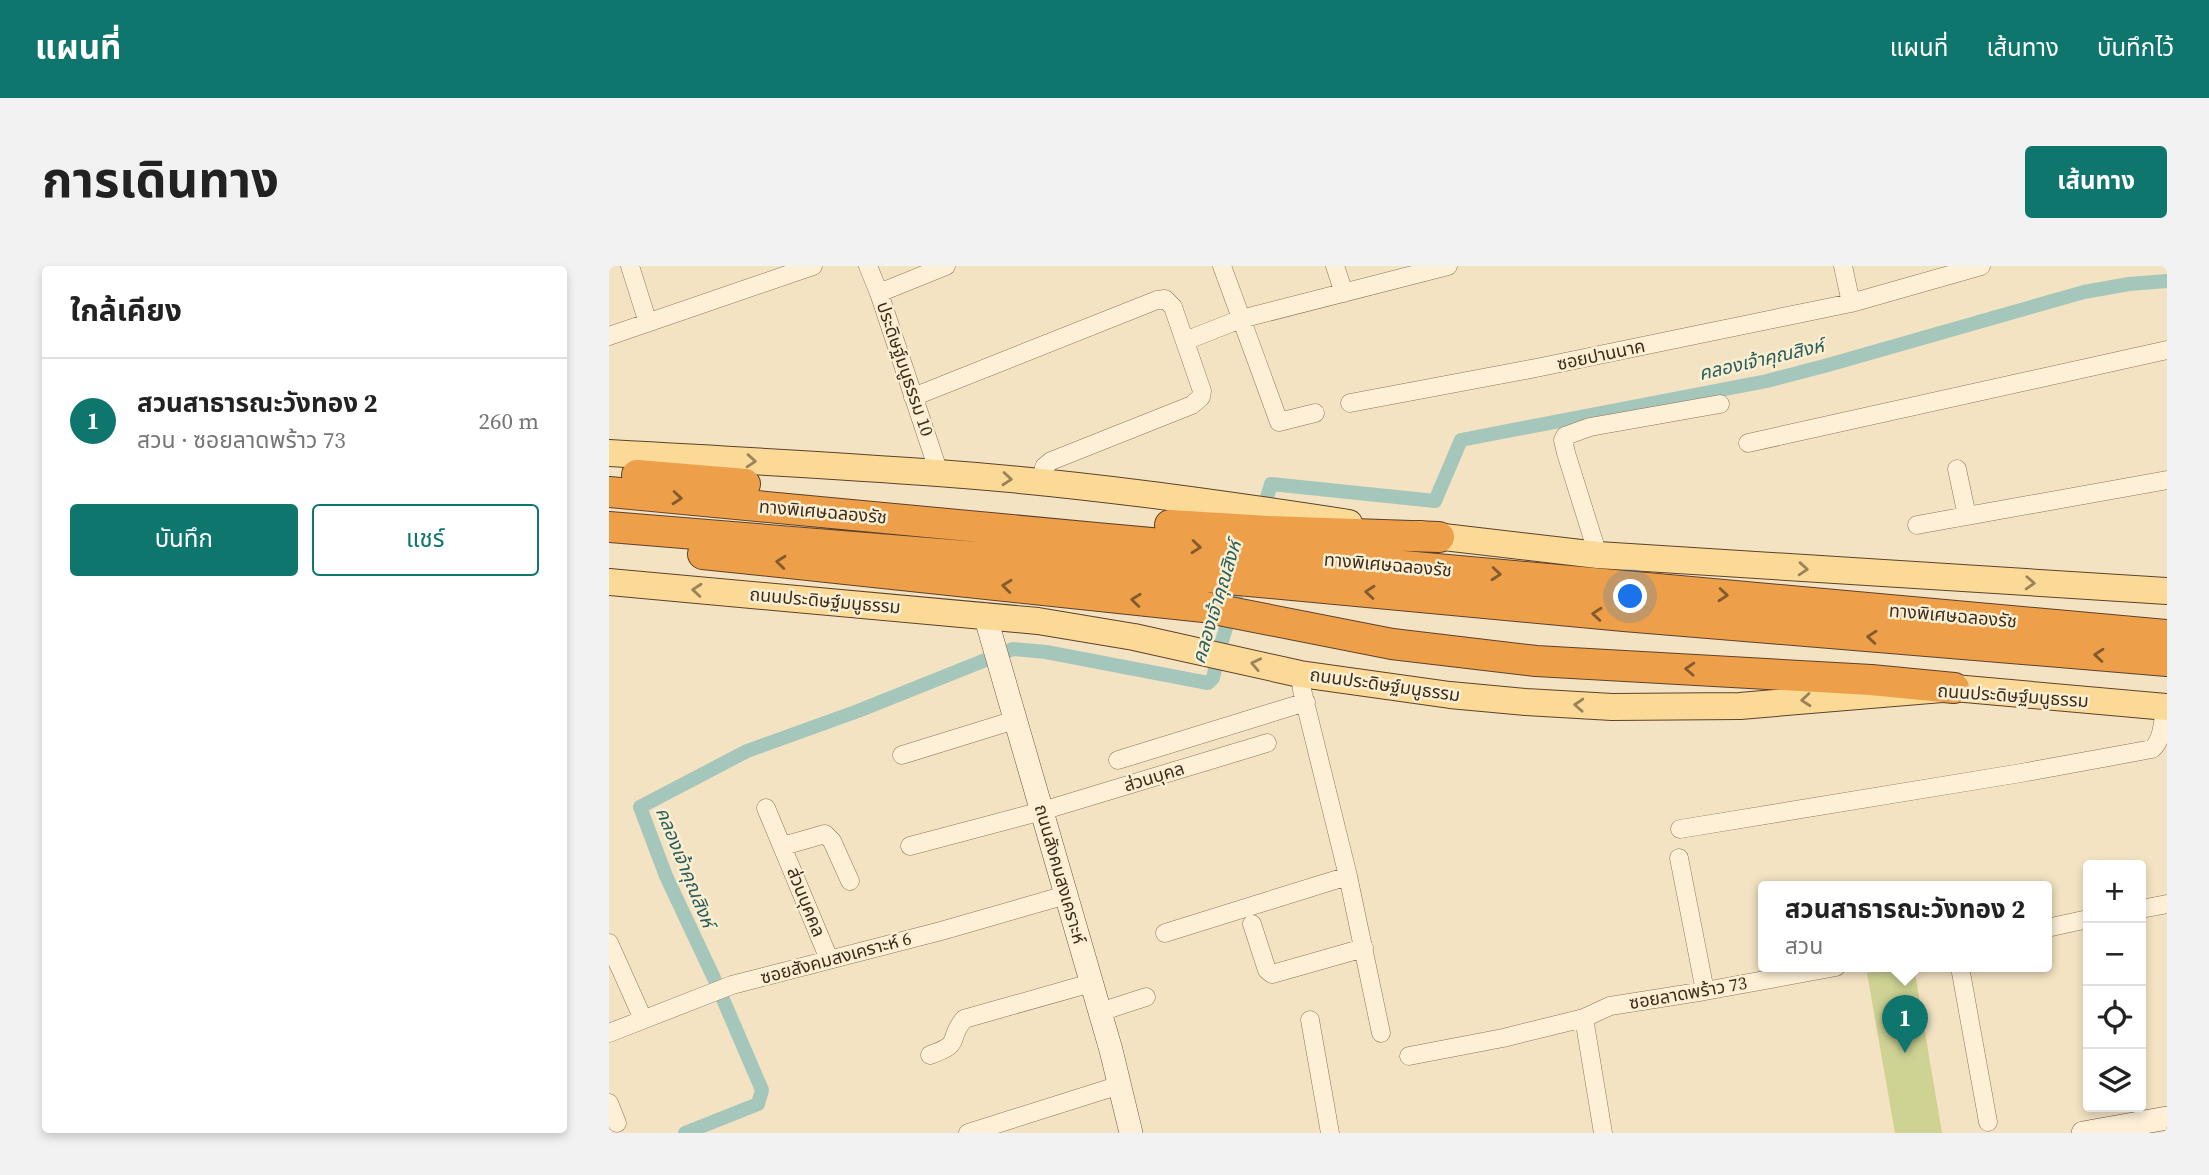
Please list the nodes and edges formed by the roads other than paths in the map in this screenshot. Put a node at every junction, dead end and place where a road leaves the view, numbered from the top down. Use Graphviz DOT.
graph roads {
  1 [pos="630,266"];
  2 [pos="813,266"];
  3 [pos="868,266"];
  4 [pos="946,266"];
  5 [pos="1222,266"];
  6 [pos="1335,266"];
  7 [pos="1843,266"];
  8 [pos="1981,266"];
  9 [pos="1441,267"];
  10 [pos="879,293"];
  11 [pos="1344,293"];
  12 [pos="1851,303"];
  13 [pos="1241,319"];
  14 [pos="648,323"];
  15 [pos="609,336"];
  16 [pos="1185,341"];
  17 [pos="2167,350"];
  18 [pos="913,397"];
  19 [pos="1350,403"];
  20 [pos="1720,404"];
  21 [pos="1315,413"];
  22 [pos="1748,443"];
  23 [pos="609,453"];
  24 [pos="1957,469"];
  25 [pos="609,472"];
  26 [pos="939,473"];
  27 [pos="2167,480"];
  28 [pos="1042,483"];
  29 [pos="609,492"];
  30 [pos="1966,516"];
  31 [pos="1265,517"];
  32 [pos="1917,525"];
  33 [pos="609,527"];
  34 [pos="1439,537"];
  35 [pos="609,546"];
  36 [pos="1598,555"];
  37 [pos="609,582"];
  38 [pos="2167,591"];
  39 [pos="985,615"];
  40 [pos="2167,635"];
  41 [pos="2167,661"];
  42 [pos="1300,674"];
  43 [pos="1954,688"];
  44 [pos="1306,702"];
  45 [pos="2166,707"];
  46 [pos="1015,720"];
  47 [pos="1267,743"];
  48 [pos="902,755"];
  49 [pos="1118,760"];
  50 [pos="766,808"];
  51 [pos="1042,811"];
  52 [pos="1680,829"];
  53 [pos="783,846"];
  54 [pos="910,846"];
  55 [pos="1679,858"];
  56 [pos="1348,876"];
  57 [pos="850,881"];
  58 [pos="1066,895"];
  59 [pos="2167,904"];
  60 [pos="2146,908"];
  61 [pos="2083,920"];
  62 [pos="1252,924"];
  63 [pos="2052,927"];
  64 [pos="1165,933"];
  65 [pos="609,943"];
  66 [pos="1364,948"];
  67 [pos="829,959"];
  68 [pos="1809,972"];
  69 [pos="1961,972"];
  70 [pos="1091,983"];
  71 [pos="1705,991"];
  72 [pos="1146,997"];
  73 [pos="1100,1012"];
  74 [pos="1584,1018"];
  75 [pos="643,1019"];
  76 [pos="1310,1020"];
  77 [pos="1381,1032"];
  78 [pos="609,1033"];
  79 [pos="930,1055"];
  80 [pos="1409,1056"];
  81 [pos="1120,1085"];
  82 [pos="609,1103"];
  83 [pos="2167,1118"];
  84 [pos="617,1122"];
  85 [pos="1988,1122"];
  86 [pos="968,1133"];
  87 [pos="1131,1133"];
  88 [pos="1330,1133"];
  89 [pos="1603,1133"];
  90 [pos="2083,1133"];
  1 -- 14 [label="street"];
  2 -- 14 [label="street"];
  3 -- 10 [label="street, ประดิษฐ์มนูธรรม 10"];
  4 -- 10 [label="street"];
  5 -- 13 [label="street"];
  6 -- 11 [label="street"];
  7 -- 12 [label="street"];
  8 -- 12 [label="street, ซอยปานนาค"];
  9 -- 11 [label="street"];
  10 -- 18 [label="street, ประดิษฐ์มนูธรรม 10"];
  11 -- 13 [label="street"];
  12 -- 19 [label="street, ซอยปานนาค"];
  13 -- 16 [label="street"];
  13 -- 21 [label="street"];
  14 -- 15 [label="street"];
  16 -- 18 [label="street"];
  16 -- 28 [label="street"];
  17 -- 22 [label="street"];
  18 -- 26 [label="street, ประดิษฐ์มนูธรรม 10"];
  20 -- 36 [label="street"];
  23 -- 26 [label="main road, one-way"];
  24 -- 30 [label="street"];
  25 -- 31 [label="highway"];
  26 -- 28 [label="main road, one-way"];
  27 -- 30 [label="street"];
  28 -- 31 [label="main road"];
  29 -- 40 [label="highway, ทางพิเศษฉลองรัช, one-way"];
  30 -- 32 [label="street"];
  31 -- 34 [label="highway"];
  41 -- 33 [label="highway, ทางพิเศษฉลองรัช, one-way"];
  34 -- 36 [label="main road"];
  43 -- 35 [label="highway, one-way"];
  36 -- 38 [label="main road, one-way"];
  39 -- 37 [label="main road, ถนนประดิษฐ์มนูธรรม, one-way"];
  42 -- 39 [label="main road, ถนนประดิษฐ์มนูธรรม, one-way"];
  39 -- 46 [label="main road, ถนนสังคมสงเคราะห์"];
  43 -- 42 [label="main road, ถนนประดิษฐ์มนูธรรม, one-way"];
  42 -- 44 [label="street"];
  43 -- 45 [label="main road, ถนนประดิษฐ์มนูธรรม"];
  44 -- 49 [label="street"];
  44 -- 56 [label="street"];
  45 -- 52 [label="street"];
  46 -- 48 [label="street"];
  46 -- 51 [label="main road, ถนนสังคมสงเคราะห์"];
  47 -- 51 [label="street, ส่วนบุคล"];
  50 -- 53 [label="street, ส่วนบุคคล"];
  51 -- 54 [label="street, ส่วนบุคล"];
  51 -- 58 [label="main road, ถนนสังคมสงเคราะห์"];
  53 -- 57 [label="street, ส่วนบุคคล"];
  53 -- 67 [label="street, ส่วนบุคคล"];
  55 -- 71 [label="street"];
  56 -- 64 [label="street"];
  56 -- 66 [label="street"];
  58 -- 67 [label="street, ซอยสังคมสงเคราะห์ 6"];
  58 -- 70 [label="main road, ถนนสังคมสงเคราะห์"];
  59 -- 60 [label="street"];
  61 -- 63 [label="street"];
  62 -- 66 [label="street"];
  65 -- 75 [label="street"];
  66 -- 77 [label="street"];
  67 -- 75 [label="street, ซอยสังคมสงเคราะห์ 6"];
  68 -- 71 [label="street, ซอยลาดพร้าว 73"];
  69 -- 85 [label="street"];
  70 -- 73 [label="main road, ถนนสังคมสงเคราะห์"];
  70 -- 79 [label="street"];
  71 -- 74 [label="street, ซอยลาดพร้าว 73"];
  72 -- 73 [label="street"];
  73 -- 81 [label="main road, ถนนสังคมสงเคราะห์"];
  74 -- 80 [label="street, ซอยลาดพร้าว 73"];
  74 -- 89 [label="street"];
  75 -- 78 [label="street, ซอยสังคมสงเคราะห์ 6"];
  76 -- 88 [label="street"];
  81 -- 86 [label="street"];
  81 -- 87 [label="main road, ถนนสังคมสงเคราะห์"];
  82 -- 84 [label="street"];
  83 -- 90 [label="main road"];
}
